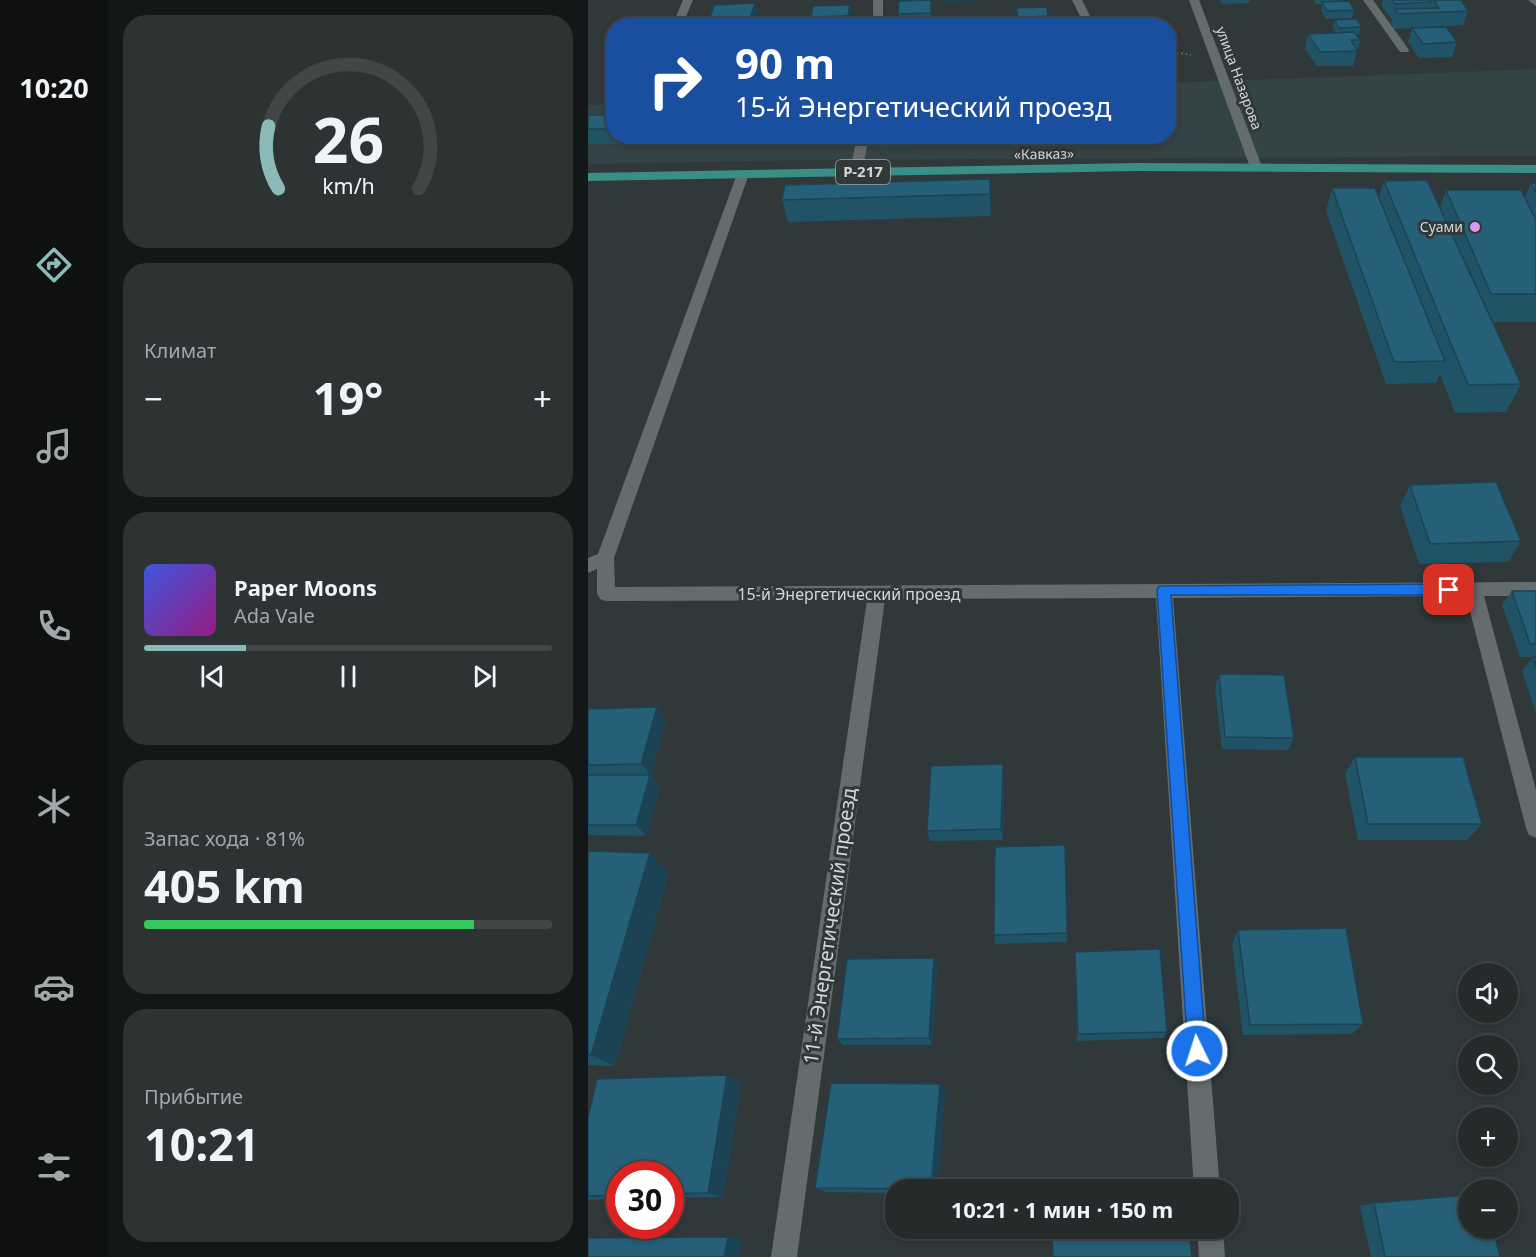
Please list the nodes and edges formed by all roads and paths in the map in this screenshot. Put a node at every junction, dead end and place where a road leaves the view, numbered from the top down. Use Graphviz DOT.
graph roads {
  1 [pos="688,0"];
  2 [pos="878,0"];
  3 [pos="1077,0"];
  4 [pos="1194,0"];
  5 [pos="1368,0"];
  6 [pos="680,18"];
  7 [pos="878,18"];
  8 [pos="1086,18"];
  9 [pos="1404,50"];
  10 [pos="861,144"];
  11 [pos="1257,167"];
  12 [pos="1536,169"];
  13 [pos="856,172"];
  14 [pos="743,174"];
  15 [pos="588,177"];
  16 [pos="605,558"];
  17 [pos="588,566"];
  18 [pos="1536,589"];
  19 [pos="1164,590"];
  20 [pos="1473,590"];
  21 [pos="877,594"];
  22 [pos="1536,828"];
  23 [pos="1207,1179"];
  24 [pos="1211,1239"];
  25 [pos="784,1257"];
  26 [pos="1212,1257"];
  1 -- 6 [label="street"];
  2 -- 7 [label="street"];
  3 -- 8 [label="street"];
  4 -- 11 [label="street, улица Назарова"];
  5 -- 9 [label="street"];
  10 -- 13 [label="street"];
  11 -- 12 [label="highway, «Кавказ» / Р-217"];
  11 -- 13 [label="highway, «Кавказ» / Р-217"];
  13 -- 14 [label="highway, «Кавказ» / Р-217"];
  14 -- 15 [label="highway, «Кавказ» / Р-217"];
  14 -- 16 [label="street, 15-й Энергетический проезд"];
  16 -- 17 [label="street"];
  16 -- 21 [label="street, 15-й Энергетический проезд"];
  18 -- 20 [label="street, 15-й Энергетический проезд"];
  19 -- 20 [label="street, 15-й Энергетический проезд"];
  19 -- 21 [label="street, 15-й Энергетический проезд"];
  19 -- 23 [label="street"];
  20 -- 22 [label="street"];
  21 -- 25 [label="street, 11-й Энергетический проезд"];
  24 -- 26 [label="street"];
}
